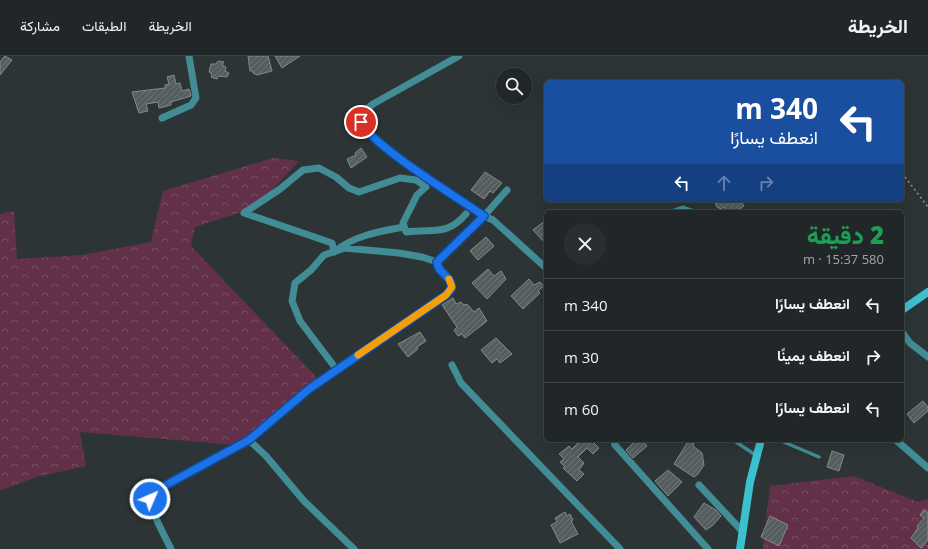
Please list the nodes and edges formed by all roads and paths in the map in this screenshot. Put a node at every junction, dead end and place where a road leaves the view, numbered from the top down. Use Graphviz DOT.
graph roads {
  1 [pos="189,56"];
  2 [pos="459,56"];
  3 [pos="162,118"];
  4 [pos="904,176"];
  5 [pos="508,190"];
  6 [pos="928,207"];
  7 [pos="466,214"];
  8 [pos="484,216"];
  9 [pos="404,227"];
  10 [pos="334,252"];
  11 [pos="437,262"];
  12 [pos="544,266"];
  13 [pos="928,292"];
  14 [pos="904,309"];
  15 [pos="904,335"];
  16 [pos="928,357"];
  17 [pos="452,365"];
  18 [pos="337,370"];
  19 [pos="249,440"];
  20 [pos="614,442"];
  21 [pos="736,442"];
  22 [pos="760,442"];
  23 [pos="784,442"];
  24 [pos="898,442"];
  25 [pos="757,456"];
  26 [pos="818,457"];
  27 [pos="928,468"];
  28 [pos="699,485"];
  29 [pos="743,532"];
  30 [pos="171,549"];
  31 [pos="354,549"];
  32 [pos="620,549"];
  33 [pos="708,549"];
  34 [pos="740,549"];
  1 -- 3 [label="street"];
  2 -- 8 [label="street"];
  4 -- 6 [label="path"];
  5 -- 8 [label="street"];
  7 -- 9 [label="street"];
  8 -- 11 [label="street"];
  8 -- 12 [label="street"];
  9 -- 10 [label="street"];
  9 -- 10 [label="street"];
  10 -- 11 [label="street"];
  10 -- 18 [label="street"];
  11 -- 18 [label="street"];
  13 -- 14 [label="main road"];
  15 -- 16 [label="street"];
  17 -- 32 [label="street"];
  18 -- 19 [label="street"];
  19 -- 30 [label="street"];
  19 -- 31 [label="street"];
  20 -- 33 [label="street"];
  21 -- 25 [label="lane"];
  22 -- 25 [label="main road"];
  23 -- 26 [label="lane"];
  24 -- 27 [label="street"];
  25 -- 29 [label="main road"];
  28 -- 29 [label="street"];
  29 -- 34 [label="main road"];
}
